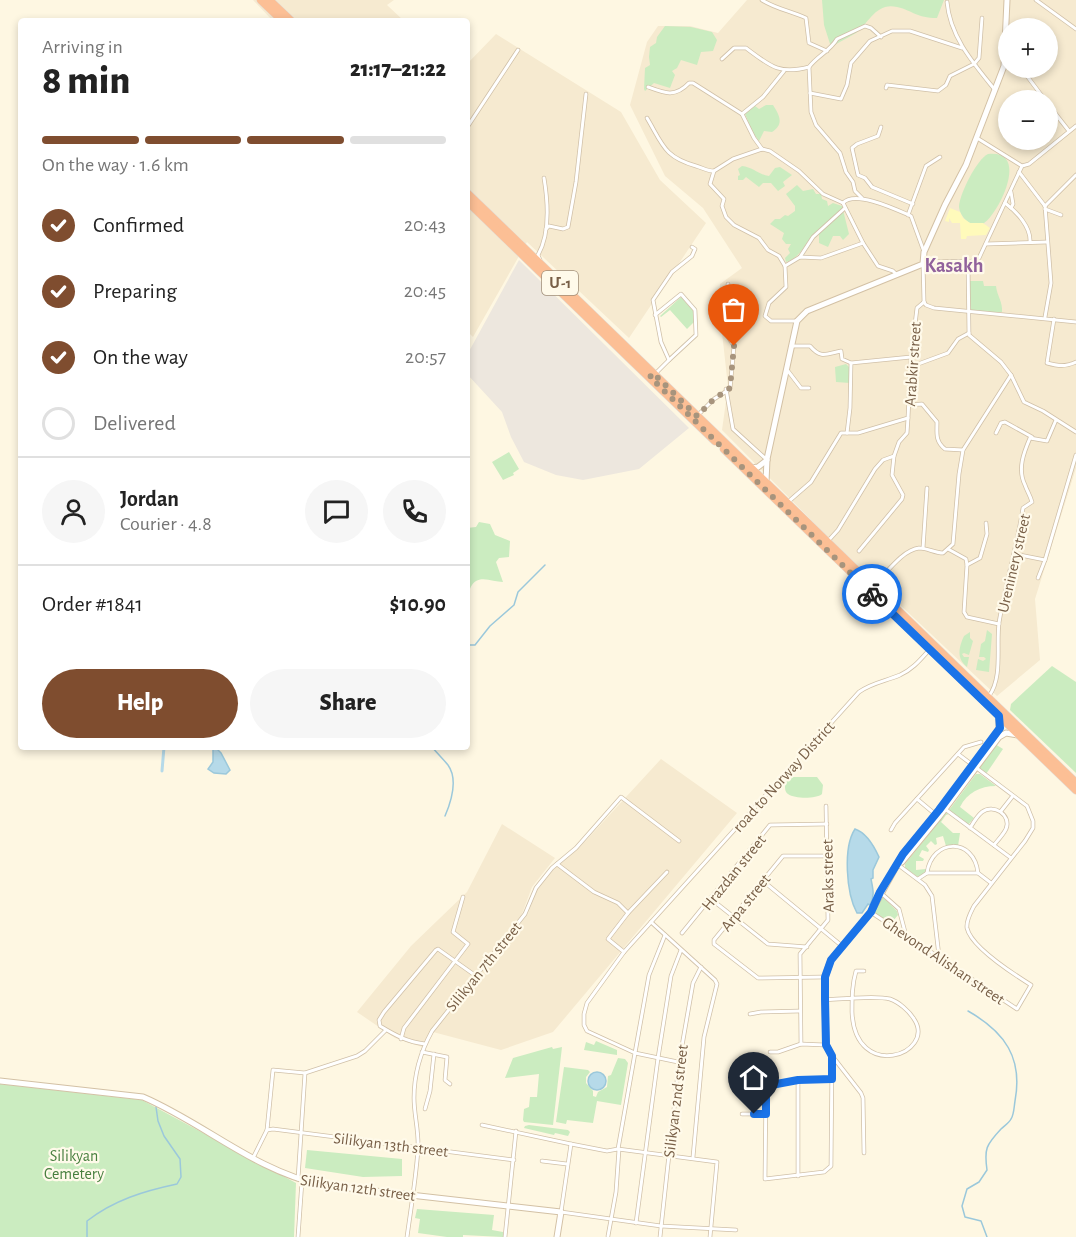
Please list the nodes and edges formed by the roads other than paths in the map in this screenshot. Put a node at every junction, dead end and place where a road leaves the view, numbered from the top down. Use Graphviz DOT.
graph roads {
  1 [pos="261,0"];
  2 [pos="269,0"];
  3 [pos="762,0"];
  4 [pos="1007,0"];
  5 [pos="1036,0"];
  6 [pos="947,2"];
  7 [pos="280,18"];
  8 [pos="288,18"];
  9 [pos="982,18"];
  10 [pos="1007,18"];
  11 [pos="1076,29"];
  12 [pos="881,37"];
  13 [pos="962,48"];
  14 [pos="518,50"];
  15 [pos="827,51"];
  16 [pos="722,59"];
  17 [pos="974,64"];
  18 [pos="809,67"];
  19 [pos="784,71"];
  20 [pos="1000,78"];
  21 [pos="1029,78"];
  22 [pos="648,87"];
  23 [pos="886,88"];
  24 [pos="995,90"];
  25 [pos="1038,90"];
  26 [pos="810,93"];
  27 [pos="586,94"];
  28 [pos="742,114"];
  29 [pos="1058,117"];
  30 [pos="647,118"];
  31 [pos="470,123"];
  32 [pos="1076,126"];
  33 [pos="881,127"];
  34 [pos="1069,131"];
  35 [pos="977,138"];
  36 [pos="762,149"];
  37 [pos="940,157"];
  38 [pos="1023,166"];
  39 [pos="714,171"];
  40 [pos="1019,172"];
  41 [pos="1076,175"];
  42 [pos="544,178"];
  43 [pos="1010,191"];
  44 [pos="470,196"];
  45 [pos="862,198"];
  46 [pos="843,203"];
  47 [pos="1005,203"];
  48 [pos="470,204"];
  49 [pos="913,204"];
  50 [pos="1045,207"];
  51 [pos="845,208"];
  52 [pos="1011,208"];
  53 [pos="909,214"];
  54 [pos="1060,215"];
  55 [pos="546,229"];
  56 [pos="1047,242"];
  57 [pos="862,243"];
  58 [pos="1030,243"];
  59 [pos="985,244"];
  60 [pos="692,247"];
  61 [pos="924,252"];
  62 [pos="801,256"];
  63 [pos="968,261"];
  64 [pos="541,264"];
  65 [pos="923,264"];
  66 [pos="785,266"];
  67 [pos="897,276"];
  68 [pos="728,284"];
  69 [pos="924,302"];
  70 [pos="969,311"];
  71 [pos="656,315"];
  72 [pos="1045,318"];
  73 [pos="1054,319"];
  74 [pos="797,321"];
  75 [pos="1076,322"];
  76 [pos="969,333"];
  77 [pos="791,346"];
  78 [pos="911,357"];
  79 [pos="669,360"];
  80 [pos="1076,362"];
  81 [pos="851,363"];
  82 [pos="910,367"];
  83 [pos="786,370"];
  84 [pos="652,375"];
  85 [pos="1011,375"];
  86 [pos="809,388"];
  87 [pos="726,389"];
  88 [pos="909,405"];
  89 [pos="697,416"];
  90 [pos="908,418"];
  91 [pos="1056,420"];
  92 [pos="1076,432"];
  93 [pos="847,433"];
  94 [pos="996,433"];
  95 [pos="1032,437"];
  96 [pos="963,450"];
  97 [pos="1076,455"];
  98 [pos="894,456"];
  99 [pos="767,460"];
  100 [pos="751,468"];
  101 [pos="766,482"];
  102 [pos="927,488"];
  103 [pos="787,503"];
  104 [pos="986,523"];
  105 [pos="827,542"];
  106 [pos="923,548"];
  107 [pos="948,549"];
  108 [pos="859,551"];
  109 [pos="1015,555"];
  110 [pos="1045,560"];
  111 [pos="967,565"];
  112 [pos="1038,578"];
  113 [pos="872,586"];
  114 [pos="896,613"];
  115 [pos="999,624"];
  116 [pos="930,649"];
  117 [pos="979,693"];
  118 [pos="988,698"];
  119 [pos="999,717"];
  120 [pos="1020,735"];
  121 [pos="981,742"];
  122 [pos="958,754"];
  123 [pos="973,766"];
  124 [pos="1058,770"];
  125 [pos="1076,783"];
  126 [pos="1076,790"];
  127 [pos="1012,797"];
  128 [pos="917,799"];
  129 [pos="826,806"];
  130 [pos="945,809"];
  131 [pos="1001,811"];
  132 [pos="938,816"];
  133 [pos="826,824"];
  134 [pos="970,828"];
  135 [pos="891,830"];
  136 [pos="679,842"];
  137 [pos="994,846"];
  138 [pos="827,856"];
  139 [pos="1011,858"];
  140 [pos="557,864"];
  141 [pos="897,865"];
  142 [pos="667,872"];
  143 [pos="927,873"];
  144 [pos="978,873"];
  145 [pos="918,879"];
  146 [pos="763,881"];
  147 [pos="991,883"];
  148 [pos="880,892"];
  149 [pos="464,897"];
  150 [pos="711,899"];
  151 [pos="871,912"];
  152 [pos="628,913"];
  153 [pos="900,915"];
  154 [pos="734,917"];
  155 [pos="651,922"];
  156 [pos="893,922"];
  157 [pos="822,929"];
  158 [pos="682,933"];
  159 [pos="905,933"];
  160 [pos="665,935"];
  161 [pos="842,946"];
  162 [pos="807,947"];
  163 [pos="681,950"];
  164 [pos="624,951"];
  165 [pos="939,956"];
  166 [pos="455,961"];
  167 [pos="700,967"];
  168 [pos="864,971"];
  169 [pos="476,975"];
  170 [pos="825,977"];
  171 [pos="800,978"];
  172 [pos="825,999"];
  173 [pos="852,999"];
  174 [pos="800,1011"];
  175 [pos="750,1014"];
  176 [pos="385,1031"];
  177 [pos="401,1039"];
  178 [pos="425,1044"];
  179 [pos="801,1044"];
  180 [pos="826,1045"];
  181 [pos="422,1052"];
  182 [pos="770,1052"];
  183 [pos="635,1053"];
  184 [pos="434,1054"];
  185 [pos="832,1056"];
  186 [pos="658,1058"];
  187 [pos="679,1063"];
  188 [pos="305,1073"];
  189 [pos="832,1079"];
  190 [pos="798,1080"];
  191 [pos="0,1081"];
  192 [pos="450,1084"];
  193 [pos="749,1086"];
  194 [pos="766,1086"];
  195 [pos="425,1109"];
  196 [pos="742,1114"];
  197 [pos="766,1114"];
  198 [pos="482,1125"];
  199 [pos="267,1130"];
  200 [pos="516,1131"];
  201 [pos="301,1133"];
  202 [pos="571,1144"];
  203 [pos="418,1148"];
  204 [pos="619,1149"];
  205 [pos="645,1152"];
  206 [pos="864,1153"];
  207 [pos="669,1155"];
  208 [pos="693,1157"];
  209 [pos="253,1158"];
  210 [pos="514,1160"];
  211 [pos="542,1161"];
  212 [pos="568,1164"];
  213 [pos="798,1176"];
  214 [pos="300,1180"];
  215 [pos="412,1194"];
  216 [pos="509,1206"];
  217 [pos="561,1212"];
  218 [pos="611,1219"];
  219 [pos="636,1223"];
  220 [pos="662,1226"];
  221 [pos="711,1229"];
  222 [pos="736,1230"];
  223 [pos="608,1236"];
  224 [pos="298,1237"];
  225 [pos="407,1237"];
  226 [pos="505,1237"];
  227 [pos="557,1237"];
  228 [pos="660,1237"];
  229 [pos="710,1237"];
  1 -- 7 [label="highway"];
  2 -- 8 [label="highway"];
  3 -- 15 [label="street"];
  4 -- 10 [label="street"];
  5 -- 11 [label="street"];
  6 -- 13 [label="street"];
  9 -- 17 [label="street"];
  12 -- 13 [label="street"];
  12 -- 15 [label="street"];
  12 -- 26 [label="street"];
  13 -- 17 [label="street"];
  14 -- 31 [label="street"];
  15 -- 18 [label="street"];
  16 -- 19 [label="street"];
  17 -- 23 [label="street"];
  17 -- 24 [label="street"];
  18 -- 19 [label="street"];
  18 -- 26 [label="street"];
  19 -- 28 [label="street"];
  20 -- 24 [label="street"];
  21 -- 25 [label="street"];
  22 -- 28 [label="street"];
  24 -- 35 [label="street"];
  26 -- 45 [label="street"];
  27 -- 55 [label="street"];
  28 -- 36 [label="street"];
  29 -- 34 [label="street"];
  30 -- 39 [label="street"];
  32 -- 34 [label="street"];
  33 -- 49 [label="street"];
  34 -- 38 [label="street"];
  35 -- 38 [label="street"];
  35 -- 61 [label="street"];
  36 -- 39 [label="street"];
  36 -- 46 [label="street"];
  37 -- 49 [label="street"];
  38 -- 40 [label="street"];
  39 -- 66 [label="street"];
  40 -- 43 [label="street"];
  40 -- 50 [label="street"];
  41 -- 50 [label="street"];
  42 -- 55 [label="street"];
  43 -- 47 [label="street"];
  43 -- 52 [label="street"];
  44 -- 64 [label="highway, Մ-1"];
  45 -- 46 [label="street"];
  45 -- 53 [label="street"];
  46 -- 51 [label="street"];
  47 -- 52 [label="street"];
  47 -- 59 [label="street"];
  48 -- 84 [label="highway, Մ-1"];
  49 -- 53 [label="street"];
  50 -- 54 [label="street"];
  50 -- 56 [label="street"];
  51 -- 57 [label="street"];
  51 -- 62 [label="street"];
  52 -- 58 [label="street"];
  53 -- 61 [label="street"];
  55 -- 64 [label="street"];
  56 -- 58 [label="street"];
  56 -- 72 [label="street"];
  57 -- 62 [label="street"];
  57 -- 67 [label="street"];
  58 -- 59 [label="street"];
  59 -- 63 [label="street"];
  60 -- 71 [label="street"];
  61 -- 65 [label="street"];
  62 -- 66 [label="street"];
  63 -- 65 [label="street"];
  63 -- 70 [label="street"];
  64 -- 84 [label="highway, Մ-1"];
  65 -- 67 [label="street"];
  65 -- 69 [label="street, Arabkir street"];
  66 -- 74 [label="street"];
  67 -- 74 [label="street"];
  68 -- 87 [label="street"];
  69 -- 70 [label="street"];
  69 -- 78 [label="street, Arabkir street"];
  70 -- 72 [label="street"];
  70 -- 76 [label="street"];
  71 -- 79 [label="street"];
  71 -- 79 [label="street"];
  72 -- 73 [label="street"];
  73 -- 75 [label="street"];
  73 -- 80 [label="street"];
  74 -- 77 [label="street"];
  76 -- 82 [label="street"];
  76 -- 85 [label="street"];
  77 -- 81 [label="street"];
  77 -- 83 [label="street"];
  78 -- 81 [label="street"];
  78 -- 82 [label="street, Arabkir street"];
  79 -- 84 [label="street"];
  81 -- 93 [label="street"];
  82 -- 88 [label="street, Arabkir street"];
  83 -- 86 [label="street"];
  83 -- 99 [label="street"];
  84 -- 89 [label="highway, Մ-1"];
  84 -- 114 [label="highway, Մ-1"];
  85 -- 91 [label="street"];
  85 -- 96 [label="street"];
  87 -- 89 [label="street"];
  87 -- 99 [label="street"];
  88 -- 90 [label="street, Arabkir street"];
  88 -- 96 [label="street"];
  89 -- 100 [label="highway, Մ-1"];
  90 -- 93 [label="street, Arabkir street"];
  90 -- 98 [label="street"];
  91 -- 92 [label="street"];
  91 -- 95 [label="street"];
  93 -- 103 [label="street"];
  94 -- 95 [label="street"];
  95 -- 109 [label="street, Ureninery street"];
  96 -- 107 [label="street"];
  97 -- 110 [label="street"];
  98 -- 105 [label="street"];
  98 -- 108 [label="street"];
  99 -- 100 [label="street"];
  99 -- 101 [label="street"];
  100 -- 101 [label="highway, Մ-1"];
  101 -- 103 [label="highway, Մ-1"];
  102 -- 106 [label="street"];
  103 -- 105 [label="highway, Մ-1"];
  104 -- 111 [label="street"];
  105 -- 113 [label="highway, Մ-1"];
  106 -- 107 [label="street"];
  106 -- 113 [label="street"];
  107 -- 111 [label="street"];
  109 -- 110 [label="street"];
  109 -- 115 [label="street, Ureninery street"];
  110 -- 112 [label="street"];
  111 -- 115 [label="street"];
  113 -- 114 [label="highway, Մ-1"];
  114 -- 116 [label="highway, Մ-1"];
  114 -- 117 [label="highway, Մ-1"];
  115 -- 118 [label="street, Ureninery street"];
  116 -- 117 [label="highway, Մ-1"];
  116 -- 155 [label="street, road to Norway District"];
  117 -- 118 [label="highway, Մ-1"];
  117 -- 119 [label="highway, Մ-1"];
  118 -- 120 [label="highway, Մ-1"];
  119 -- 120 [label="highway, Մ-1"];
  119 -- 123 [label="street"];
  120 -- 123 [label="street"];
  120 -- 124 [label="highway, Մ-1"];
  121 -- 122 [label="street"];
  122 -- 123 [label="street"];
  122 -- 128 [label="street"];
  123 -- 127 [label="street"];
  123 -- 130 [label="street"];
  123 -- 132 [label="street"];
  124 -- 125 [label="highway, Մ-1"];
  124 -- 126 [label="highway, Մ-1"];
  127 -- 131 [label="street"];
  127 -- 139 [label="street"];
  128 -- 132 [label="street"];
  128 -- 135 [label="street"];
  129 -- 133 [label="street, Araks street"];
  130 -- 132 [label="street"];
  130 -- 134 [label="street"];
  131 -- 134 [label="street"];
  131 -- 137 [label="street"];
  132 -- 141 [label="street"];
  133 -- 138 [label="street, Araks street"];
  133 -- 150 [label="street, Hrazdan street"];
  134 -- 137 [label="street"];
  136 -- 140 [label="street, Silikyan 7th street"];
  137 -- 139 [label="street"];
  138 -- 146 [label="street, Arpa street"];
  138 -- 157 [label="street, Araks street"];
  139 -- 147 [label="street"];
  140 -- 152 [label="street"];
  140 -- 169 [label="street, Silikyan 7th street"];
  141 -- 145 [label="street"];
  141 -- 148 [label="street"];
  142 -- 152 [label="street"];
  143 -- 144 [label="street"];
  143 -- 144 [label="street"];
  143 -- 145 [label="street"];
  144 -- 147 [label="street"];
  145 -- 165 [label="street"];
  146 -- 154 [label="street, Arpa street"];
  146 -- 157 [label="street"];
  147 -- 165 [label="street, Ghevond Alishan street"];
  148 -- 151 [label="street"];
  148 -- 153 [label="street"];
  149 -- 166 [label="street"];
  150 -- 154 [label="street"];
  150 -- 158 [label="street, Hrazdan street"];
  151 -- 156 [label="street, Ghevond Alishan street"];
  151 -- 161 [label="street"];
  152 -- 164 [label="street"];
  153 -- 156 [label="street"];
  153 -- 159 [label="street"];
  154 -- 162 [label="street"];
  154 -- 171 [label="street, Arpa street"];
  155 -- 160 [label="street"];
  155 -- 164 [label="street, road to Norway District"];
  156 -- 159 [label="street, Ghevond Alishan street"];
  157 -- 161 [label="street"];
  157 -- 162 [label="street, Araks street"];
  159 -- 165 [label="street, Ghevond Alishan street"];
  160 -- 163 [label="street"];
  160 -- 183 [label="street"];
  161 -- 170 [label="street"];
  162 -- 171 [label="street, Araks street"];
  163 -- 167 [label="street"];
  163 -- 186 [label="street"];
  164 -- 183 [label="street, road to Norway District"];
  166 -- 169 [label="street"];
  166 -- 177 [label="street"];
  166 -- 177 [label="street"];
  167 -- 187 [label="street, Silikyan 2nd street"];
  167 -- 208 [label="street"];
  168 -- 173 [label="street"];
  169 -- 178 [label="street, Silikyan 7th street"];
  170 -- 171 [label="street, Arpa street"];
  170 -- 172 [label="street"];
  171 -- 174 [label="street, Araks street"];
  172 -- 173 [label="street"];
  172 -- 180 [label="street"];
  173 -- 173 [label="street"];
  174 -- 175 [label="street"];
  174 -- 179 [label="street, Araks street"];
  176 -- 188 [label="street"];
  177 -- 178 [label="street"];
  178 -- 181 [label="street, Silikyan 7th street"];
  179 -- 180 [label="street"];
  179 -- 182 [label="street"];
  180 -- 185 [label="street"];
  181 -- 184 [label="street"];
  181 -- 203 [label="street, Silikyan 7th street"];
  183 -- 186 [label="street, road to Norway District"];
  183 -- 204 [label="street"];
  184 -- 192 [label="street"];
  184 -- 195 [label="street"];
  185 -- 189 [label="street"];
  185 -- 206 [label="street"];
  186 -- 187 [label="street, road to Norway District"];
  186 -- 205 [label="street"];
  187 -- 207 [label="street, Silikyan 2nd street"];
  188 -- 199 [label="street"];
  188 -- 201 [label="street"];
  189 -- 190 [label="street"];
  189 -- 213 [label="street"];
  190 -- 194 [label="street"];
  190 -- 213 [label="street"];
  191 -- 209 [label="street, Silikyan 12th street"];
  193 -- 194 [label="street"];
  194 -- 197 [label="street"];
  196 -- 197 [label="street"];
  197 -- 213 [label="street"];
  198 -- 200 [label="street"];
  199 -- 201 [label="street, Silikyan 13th street"];
  199 -- 209 [label="street"];
  200 -- 202 [label="street"];
  200 -- 210 [label="street"];
  201 -- 203 [label="street, Silikyan 13th street"];
  201 -- 214 [label="street"];
  202 -- 204 [label="street"];
  202 -- 212 [label="street"];
  203 -- 210 [label="street, Silikyan 13th street"];
  203 -- 215 [label="street, Silikyan 7th street"];
  204 -- 205 [label="street"];
  204 -- 218 [label="street"];
  205 -- 207 [label="street"];
  205 -- 219 [label="street"];
  207 -- 208 [label="street"];
  207 -- 220 [label="street, Silikyan 2nd street"];
  208 -- 221 [label="street"];
  209 -- 214 [label="street, Silikyan 12th street"];
  210 -- 216 [label="street"];
  211 -- 212 [label="street"];
  212 -- 217 [label="street"];
  214 -- 215 [label="street, Silikyan 12th street"];
  214 -- 224 [label="street"];
  215 -- 216 [label="street, Silikyan 12th street"];
  215 -- 225 [label="street, Silikyan 7th street"];
  216 -- 217 [label="street, Silikyan 12th street"];
  216 -- 226 [label="street"];
  217 -- 218 [label="street, Silikyan 12th street"];
  217 -- 227 [label="street"];
  218 -- 219 [label="street, Silikyan 12th street"];
  218 -- 223 [label="street"];
  219 -- 220 [label="street, Silikyan 12th street"];
  220 -- 221 [label="street, Silikyan 12th street"];
  220 -- 228 [label="street, Silikyan 2nd street"];
  221 -- 222 [label="street, Silikyan 12th street"];
  221 -- 229 [label="street"];
}
